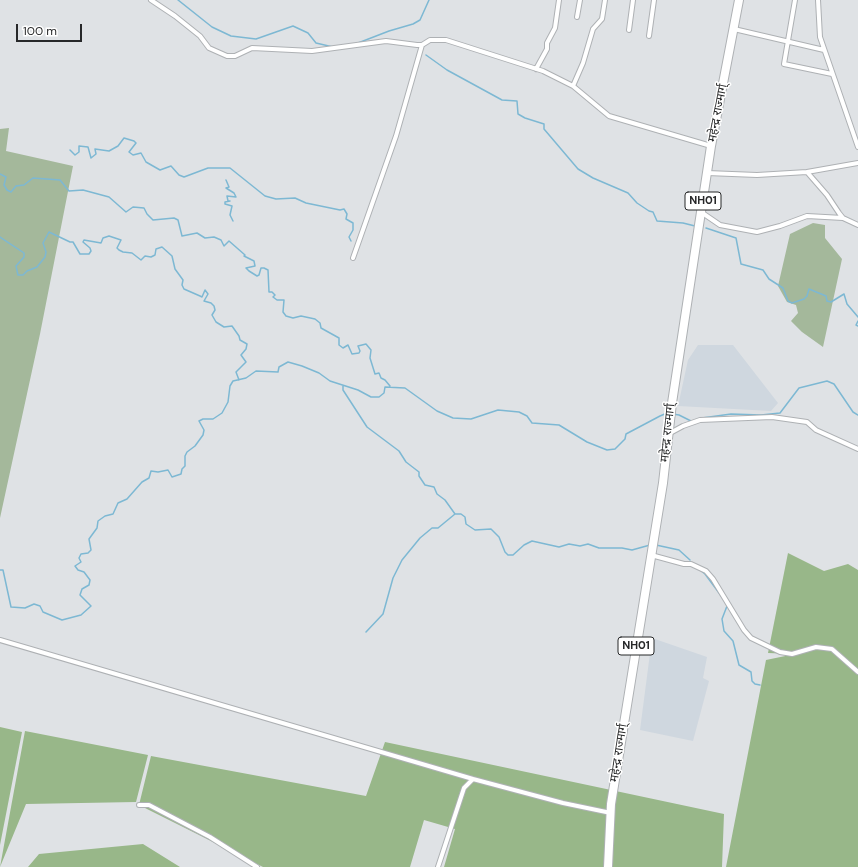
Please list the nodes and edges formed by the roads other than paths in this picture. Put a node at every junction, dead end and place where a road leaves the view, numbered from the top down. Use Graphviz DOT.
graph roads {
  1 [pos="151,0"];
  2 [pos="559,0"];
  3 [pos="580,0"];
  4 [pos="606,0"];
  5 [pos="632,0"];
  6 [pos="654,0"];
  7 [pos="739,0"];
  8 [pos="796,0"];
  9 [pos="818,0"];
  10 [pos="576,17"];
  11 [pos="733,29"];
  12 [pos="629,30"];
  13 [pos="649,36"];
  14 [pos="788,42"];
  15 [pos="422,45"];
  16 [pos="824,50"];
  17 [pos="536,69"];
  18 [pos="832,74"];
  19 [pos="572,86"];
  20 [pos="711,146"];
  21 [pos="858,147"];
  22 [pos="858,163"];
  23 [pos="807,172"];
  24 [pos="708,174"];
  25 [pos="701,212"];
  26 [pos="843,218"];
  27 [pos="858,225"];
  28 [pos="353,258"];
  29 [pos="669,430"];
  30 [pos="858,449"];
  31 [pos="650,554"];
  32 [pos="0,640"];
  33 [pos="858,672"];
  34 [pos="473,779"];
  35 [pos="139,805"];
  36 [pos="611,814"];
  37 [pos="257,867"];
  38 [pos="438,867"];
  39 [pos="608,867"];
  1 -- 15 [label="street"];
  2 -- 17 [label="street"];
  3 -- 10 [label="street"];
  4 -- 19 [label="street"];
  5 -- 12 [label="street"];
  6 -- 13 [label="street"];
  7 -- 11 [label="highway, महेन्द्र राज्मार्ग् / NH01"];
  8 -- 14 [label="street"];
  9 -- 16 [label="street"];
  11 -- 14 [label="street"];
  11 -- 20 [label="highway, महेन्द्र राज्मार्ग् / NH01"];
  14 -- 16 [label="street"];
  14 -- 18 [label="street"];
  15 -- 17 [label="street"];
  15 -- 28 [label="street"];
  16 -- 18 [label="street"];
  17 -- 19 [label="street"];
  18 -- 21 [label="street"];
  19 -- 20 [label="street"];
  20 -- 24 [label="highway, महेन्द्र राज्मार्ग् / NH01"];
  22 -- 23 [label="street"];
  23 -- 24 [label="street"];
  23 -- 26 [label="street"];
  24 -- 25 [label="highway, महेन्द्र राज्मार्ग् / NH01"];
  25 -- 26 [label="street"];
  25 -- 29 [label="highway, महेन्द्र राज्मार्ग् / NH01"];
  26 -- 27 [label="street"];
  29 -- 30 [label="street"];
  29 -- 31 [label="highway, महेन्द्र राज्मार्ग् / NH01"];
  31 -- 33 [label="street"];
  31 -- 36 [label="highway, महेन्द्र राज्मार्ग् / NH01"];
  32 -- 34 [label="street"];
  34 -- 36 [label="street"];
  34 -- 38 [label="street"];
  35 -- 37 [label="street"];
  36 -- 39 [label="highway, महेन्द्र राज्मार्ग् / NH01"];
}
